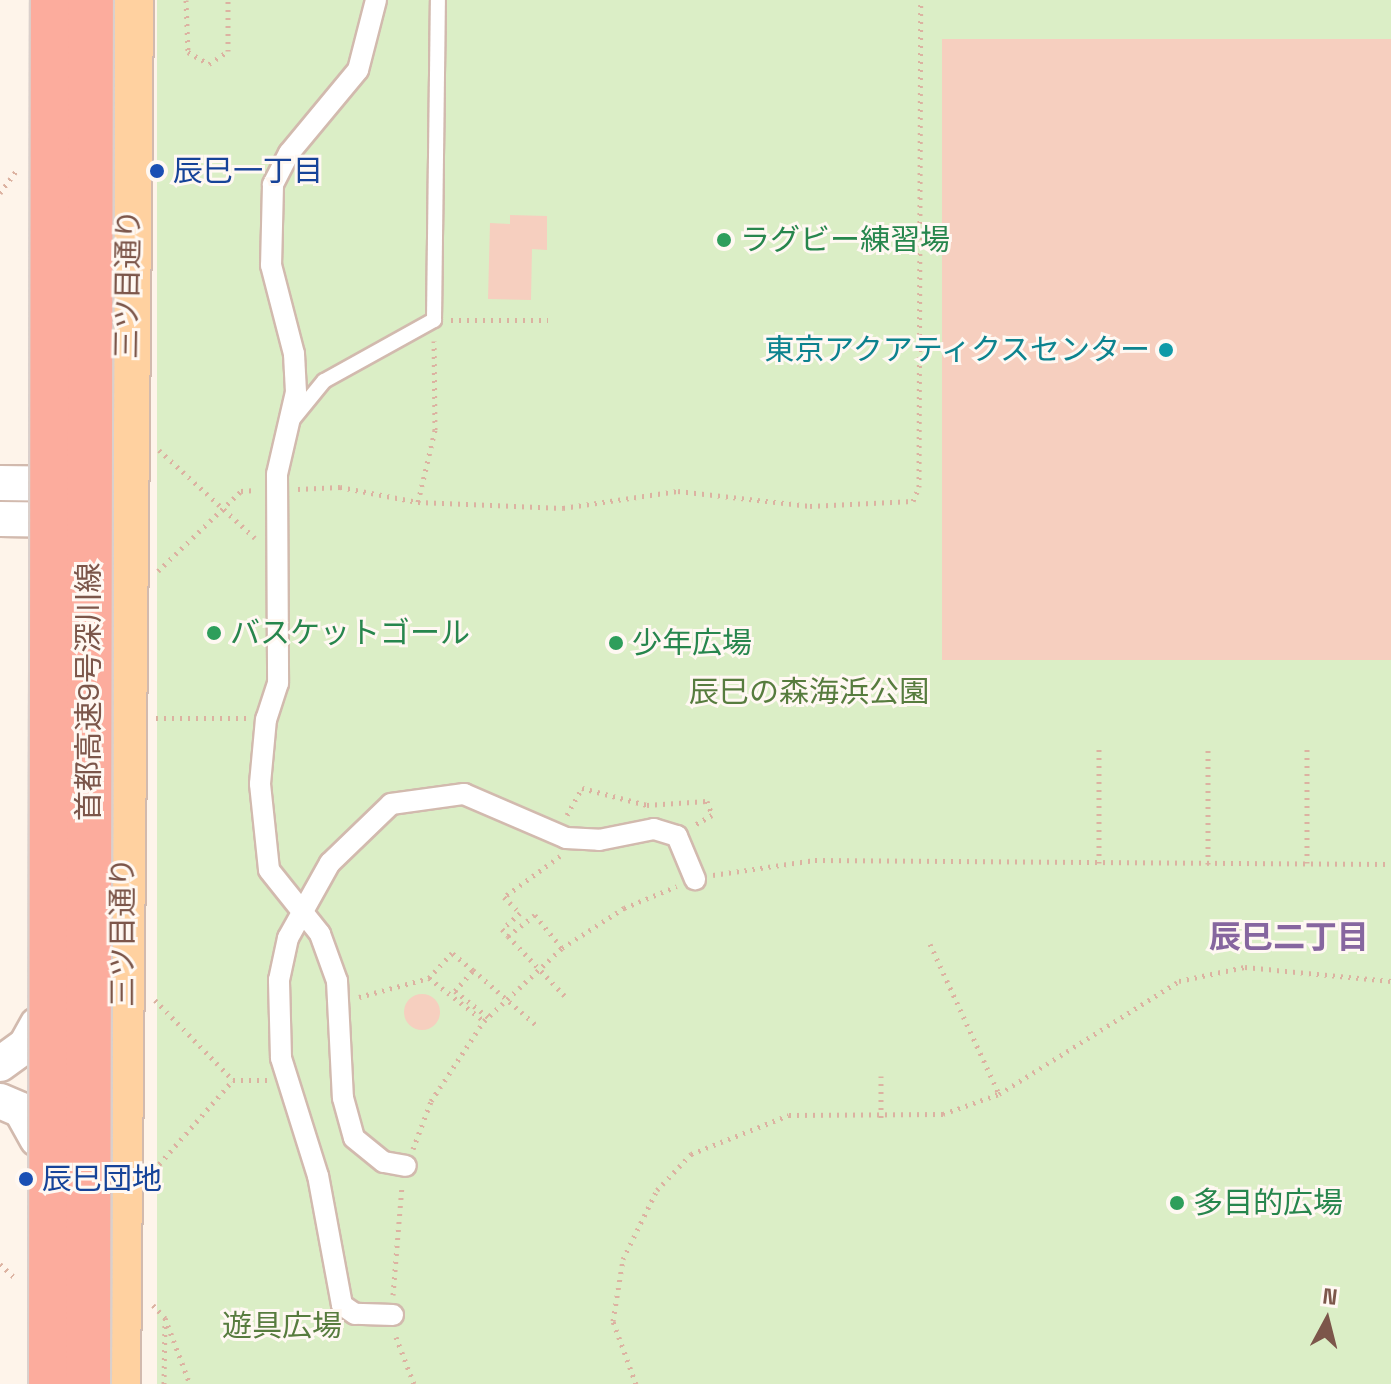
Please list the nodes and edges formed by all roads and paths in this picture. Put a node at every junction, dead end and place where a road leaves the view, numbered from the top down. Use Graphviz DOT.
graph roads {
  1 [pos="44,0"];
  2 [pos="53,0"];
  3 [pos="82,0"];
  4 [pos="91,0"];
  5 [pos="131,0"];
  6 [pos="186,0"];
  7 [pos="228,0"];
  8 [pos="376,0"];
  9 [pos="438,0"];
  10 [pos="921,0"];
  11 [pos="434,320"];
  12 [pos="548,320"];
  13 [pos="293,419"];
  14 [pos="152,444"];
  15 [pos="277,490"];
  16 [pos="40,501"];
  17 [pos="126,502"];
  18 [pos="418,502"];
  19 [pos="223,508"];
  20 [pos="277,559"];
  21 [pos="152,577"];
  22 [pos="151,718"];
  23 [pos="266,719"];
  24 [pos="1099,745"];
  25 [pos="1208,746"];
  26 [pos="1307,746"];
  27 [pos="1099,863"];
  28 [pos="1307,863"];
  29 [pos="1208,864"];
  30 [pos="1391,864"];
  31 [pos="695,879"];
  32 [pos="302,907"];
  33 [pos="508,936"];
  34 [pos="930,944"];
  35 [pos="539,968"];
  36 [pos="473,970"];
  37 [pos="429,978"];
  38 [pos="1391,981"];
  39 [pos="150,995"];
  40 [pos="565,996"];
  41 [pos="506,1000"];
  42 [pos="338,1002"];
  43 [pos="486,1019"];
  44 [pos="37,1025"];
  45 [pos="536,1025"];
  46 [pos="0,1064"];
  47 [pos="881,1076"];
  48 [pos="233,1080"];
  49 [pos="288,1081"];
  50 [pos="999,1094"];
  51 [pos="0,1101"];
  52 [pos="881,1118"];
  53 [pos="37,1139"];
  54 [pos="406,1166"];
  55 [pos="148,1176"];
  56 [pos="149,1301"];
  57 [pos="393,1315"];
  58 [pos="165,1318"];
  59 [pos="36,1384"];
  60 [pos="51,1384"];
  61 [pos="80,1384"];
  62 [pos="88,1384"];
  63 [pos="118,1384"];
  64 [pos="164,1384"];
  65 [pos="190,1384"];
  66 [pos="414,1384"];
  67 [pos="636,1384"];
  1 -- 16 [label="main road"];
  2 -- 60 [label="highway, 首都高速9号深川線, bridge"];
  3 -- 16 [label="main road, 三ツ目通り"];
  4 -- 62 [label="highway, 首都高速9号深川線, bridge"];
  5 -- 17 [label="main road, 三ツ目通り"];
  6 -- 7 [label="path"];
  8 -- 13 [label="street"];
  9 -- 11 [label="lane"];
  10 -- 18 [label="path"];
  11 -- 12 [label="path"];
  11 -- 13 [label="lane"];
  11 -- 18 [label="path"];
  13 -- 15 [label="street"];
  14 -- 19 [label="path"];
  15 -- 18 [label="path"];
  15 -- 19 [label="path"];
  15 -- 20 [label="street"];
  16 -- 17 [label="street"];
  16 -- 44 [label="main road"];
  16 -- 61 [label="main road, 三ツ目通り"];
  17 -- 63 [label="main road, 三ツ目通り"];
  19 -- 20 [label="path"];
  19 -- 21 [label="path"];
  20 -- 23 [label="street"];
  22 -- 23 [label="path"];
  23 -- 32 [label="street"];
  24 -- 27 [label="path"];
  25 -- 29 [label="path"];
  26 -- 28 [label="path"];
  27 -- 29 [label="path"];
  27 -- 31 [label="path"];
  28 -- 29 [label="path"];
  28 -- 30 [label="path"];
  31 -- 32 [label="street"];
  31 -- 35 [label="path"];
  32 -- 42 [label="street"];
  32 -- 49 [label="street"];
  33 -- 35 [label="path"];
  34 -- 50 [label="path"];
  35 -- 40 [label="path"];
  35 -- 41 [label="path"];
  36 -- 37 [label="path"];
  36 -- 41 [label="path"];
  36 -- 43 [label="path"];
  37 -- 42 [label="path"];
  37 -- 43 [label="path"];
  38 -- 50 [label="path"];
  39 -- 48 [label="path"];
  41 -- 43 [label="path"];
  41 -- 45 [label="path"];
  42 -- 54 [label="street"];
  43 -- 54 [label="path"];
  44 -- 46 [label="street"];
  44 -- 53 [label="main road"];
  47 -- 52 [label="path"];
  48 -- 49 [label="path"];
  48 -- 55 [label="path"];
  49 -- 57 [label="street"];
  50 -- 52 [label="path"];
  51 -- 53 [label="street"];
  52 -- 67 [label="path"];
  53 -- 59 [label="main road"];
  54 -- 57 [label="path"];
  56 -- 58 [label="path"];
  57 -- 66 [label="path"];
  58 -- 64 [label="path"];
  58 -- 65 [label="path"];
}
